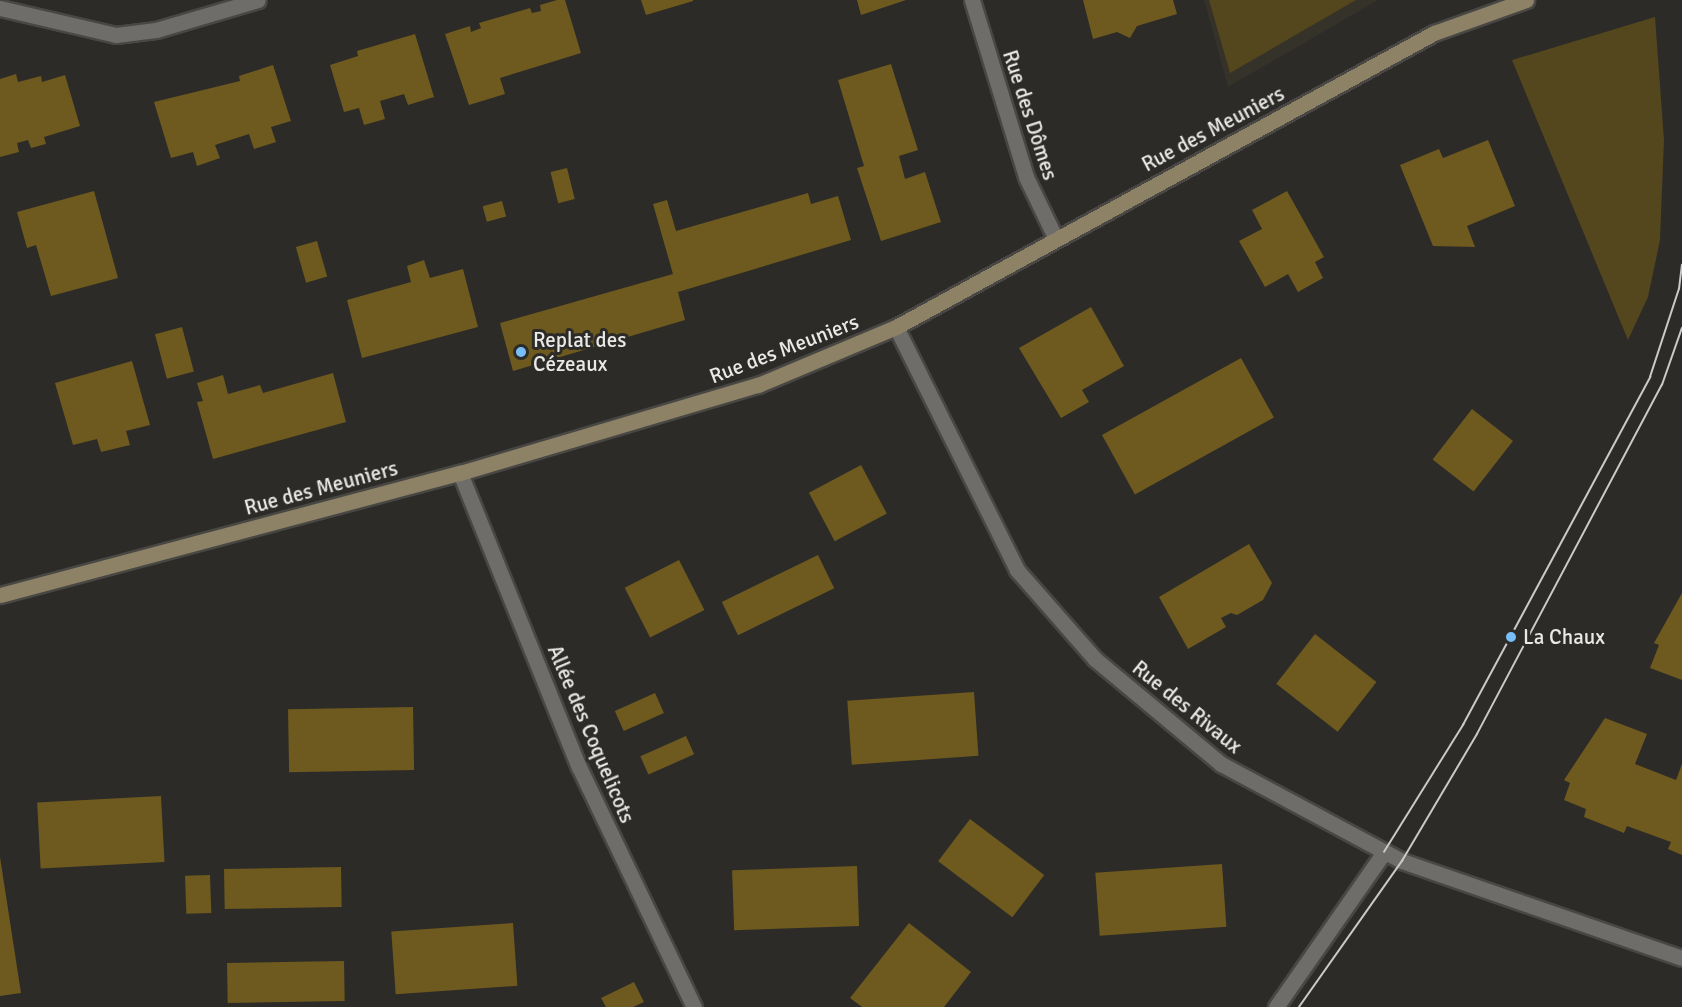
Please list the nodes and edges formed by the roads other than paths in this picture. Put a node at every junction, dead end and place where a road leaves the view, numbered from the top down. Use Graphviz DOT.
graph roads {
  1 [pos="258,0"];
  2 [pos="972,0"];
  3 [pos="1526,0"];
  4 [pos="1509,2"];
  5 [pos="0,8"];
  6 [pos="1056,240"];
  7 [pos="896,327"];
  8 [pos="460,473"];
  9 [pos="0,595"];
  10 [pos="1384,852"];
  11 [pos="1682,958"];
  12 [pos="694,1007"];
  13 [pos="1276,1007"];
  1 -- 5 [label="street"];
  2 -- 6 [label="street, Rue des Dômes"];
  3 -- 4 [label="main road, Rue des Meuniers"];
  4 -- 6 [label="main road, Rue des Meuniers"];
  6 -- 7 [label="main road, Rue des Meuniers"];
  7 -- 8 [label="main road, Rue des Meuniers"];
  7 -- 10 [label="street, Rue des Rivaux"];
  8 -- 9 [label="main road, Rue des Meuniers"];
  8 -- 12 [label="street, Allée des Coquelicots"];
  10 -- 11 [label="street, Rue des Rivaux"];
  10 -- 13 [label="street"];
}
